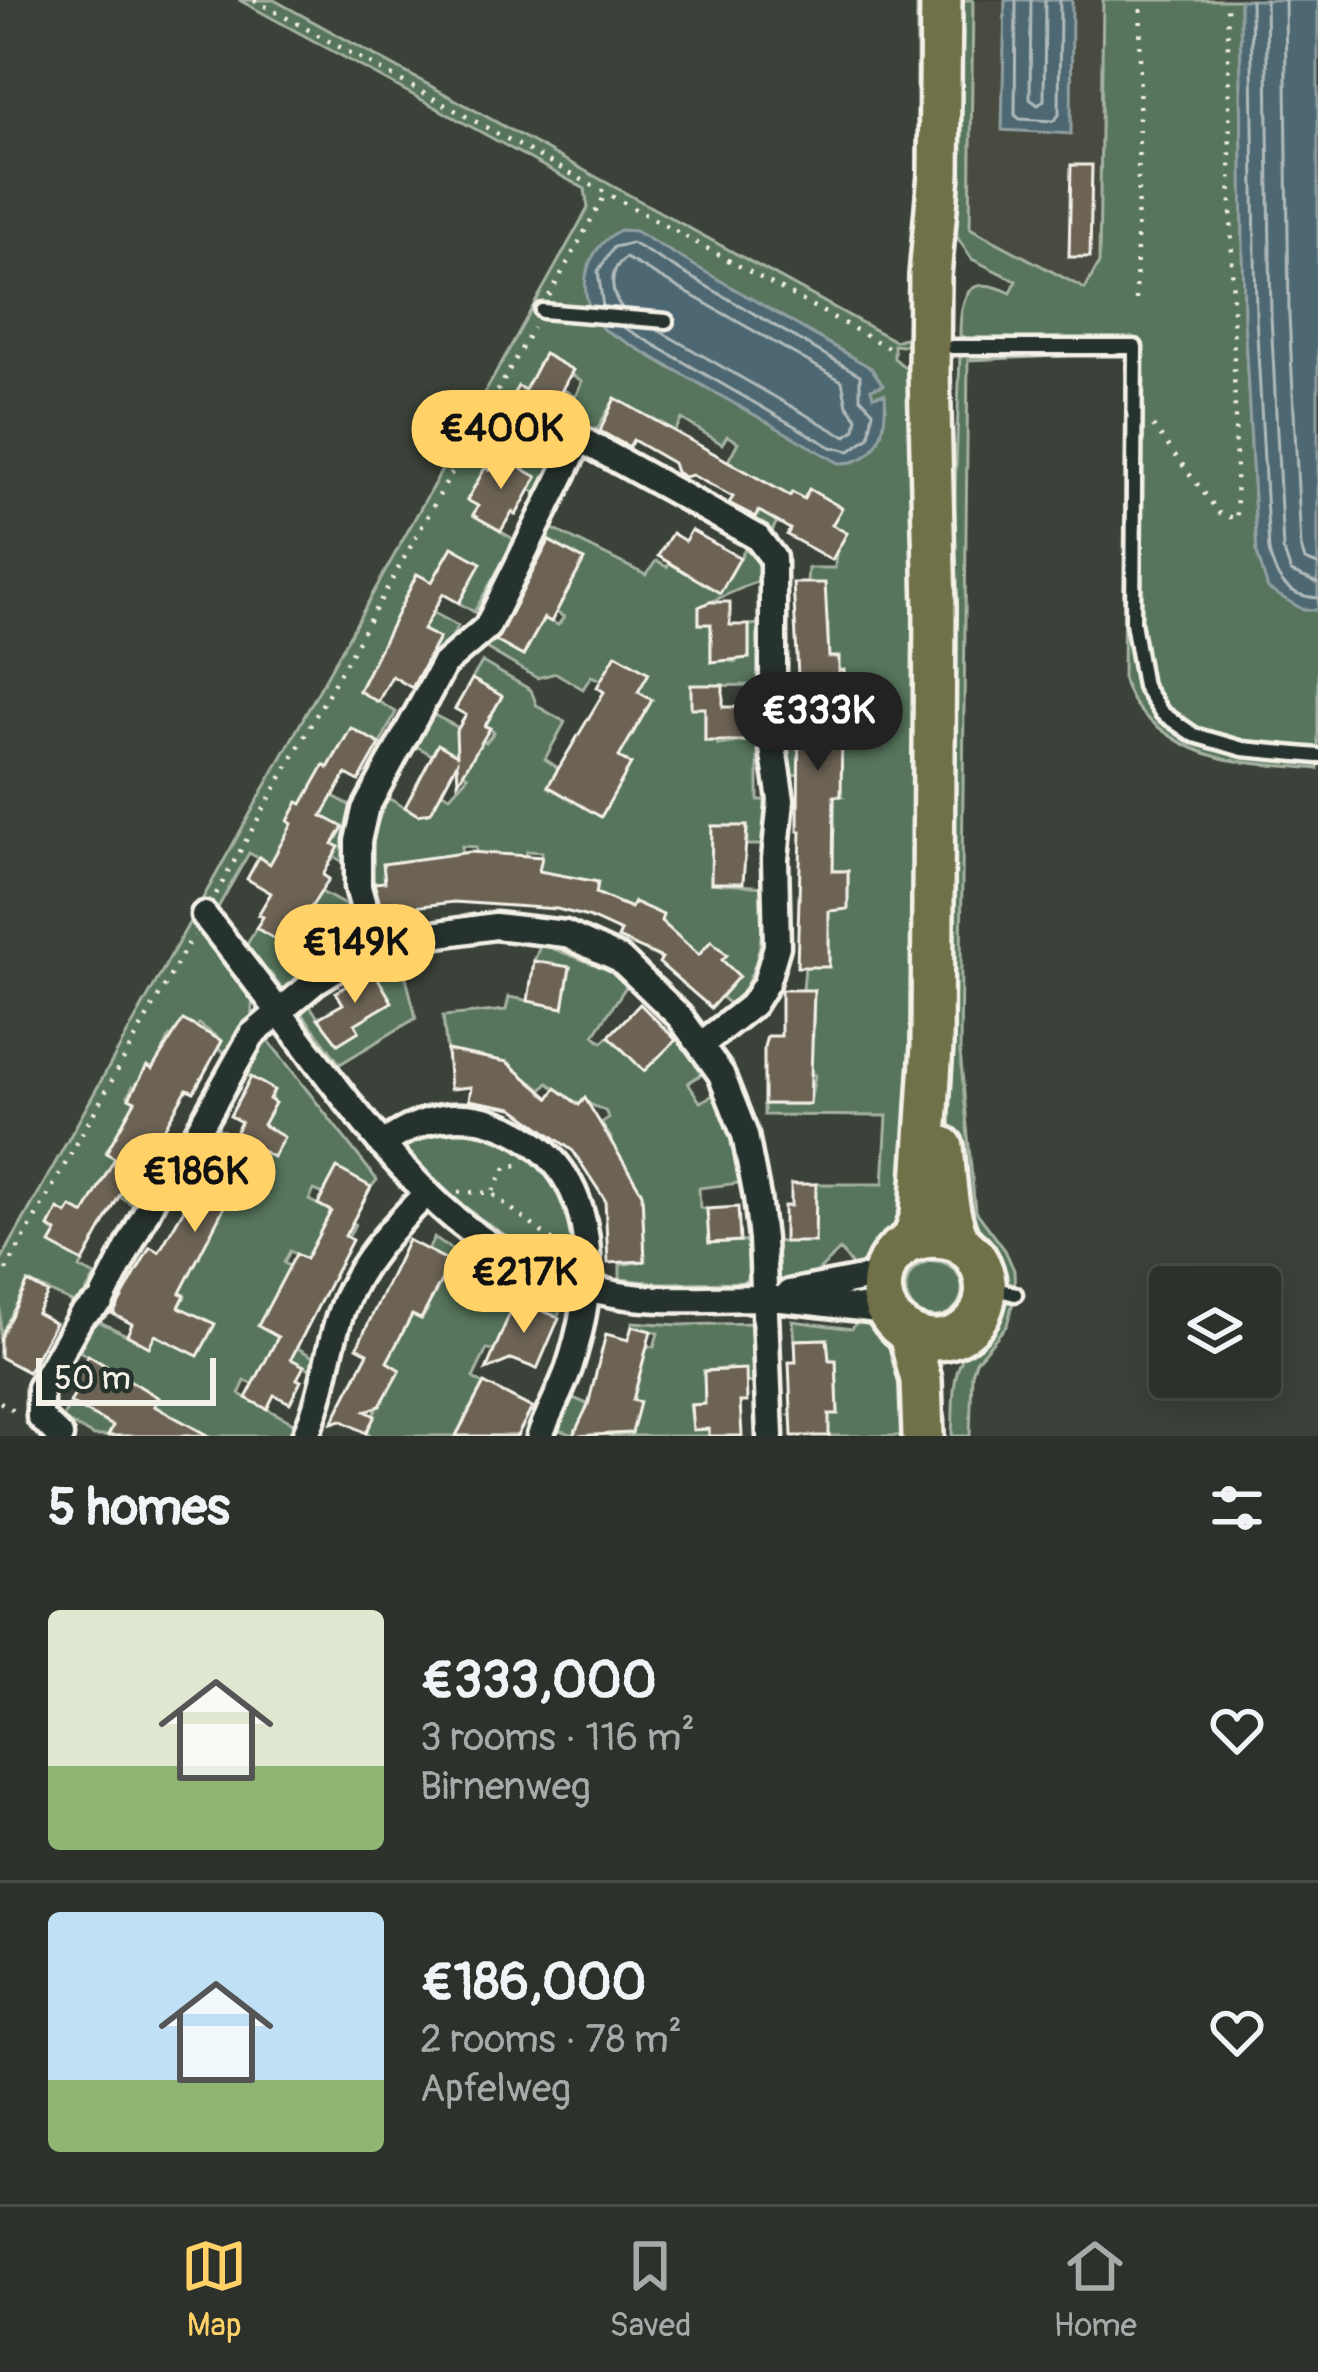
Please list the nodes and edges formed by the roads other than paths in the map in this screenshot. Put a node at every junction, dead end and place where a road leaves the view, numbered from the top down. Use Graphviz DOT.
graph roads {
  1 [pos="941,0"];
  2 [pos="542,311"];
  3 [pos="666,321"];
  4 [pos="940,359"];
  5 [pos="1318,756"];
  6 [pos="204,915"];
  7 [pos="375,949"];
  8 [pos="278,1012"];
  9 [pos="702,1044"];
  10 [pos="932,1046"];
  11 [pos="382,1145"];
  12 [pos="437,1196"];
  13 [pos="914,1239"];
  14 [pos="959,1242"];
  15 [pos="585,1288"];
  16 [pos="763,1298"];
  17 [pos="892,1307"];
  18 [pos="956,1336"];
  19 [pos="35,1427"];
  20 [pos="59,1436"];
  21 [pos="305,1436"];
  22 [pos="540,1436"];
  23 [pos="770,1436"];
  24 [pos="923,1436"];
  25 [pos="945,1436"];
  1 -- 4 [label="main road"];
  2 -- 3 [label="lane"];
  4 -- 5 [label="lane"];
  4 -- 10 [label="main road"];
  6 -- 8 [label="street"];
  7 -- 8 [label="street"];
  7 -- 9 [label="street"];
  7 -- 9 [label="street"];
  8 -- 11 [label="street"];
  8 -- 19 [label="street"];
  9 -- 16 [label="street"];
  10 -- 13 [label="main road"];
  10 -- 14 [label="main road"];
  11 -- 12 [label="street"];
  11 -- 15 [label="street"];
  12 -- 15 [label="street"];
  12 -- 21 [label="street"];
  13 -- 14 [label="main road"];
  13 -- 17 [label="main road"];
  14 -- 18 [label="main road"];
  15 -- 16 [label="street"];
  15 -- 22 [label="street"];
  16 -- 17 [label="street"];
  16 -- 17 [label="street"];
  16 -- 23 [label="street"];
  17 -- 18 [label="main road"];
  17 -- 24 [label="main road"];
  18 -- 25 [label="main road"];
  19 -- 20 [label="street"];
}
